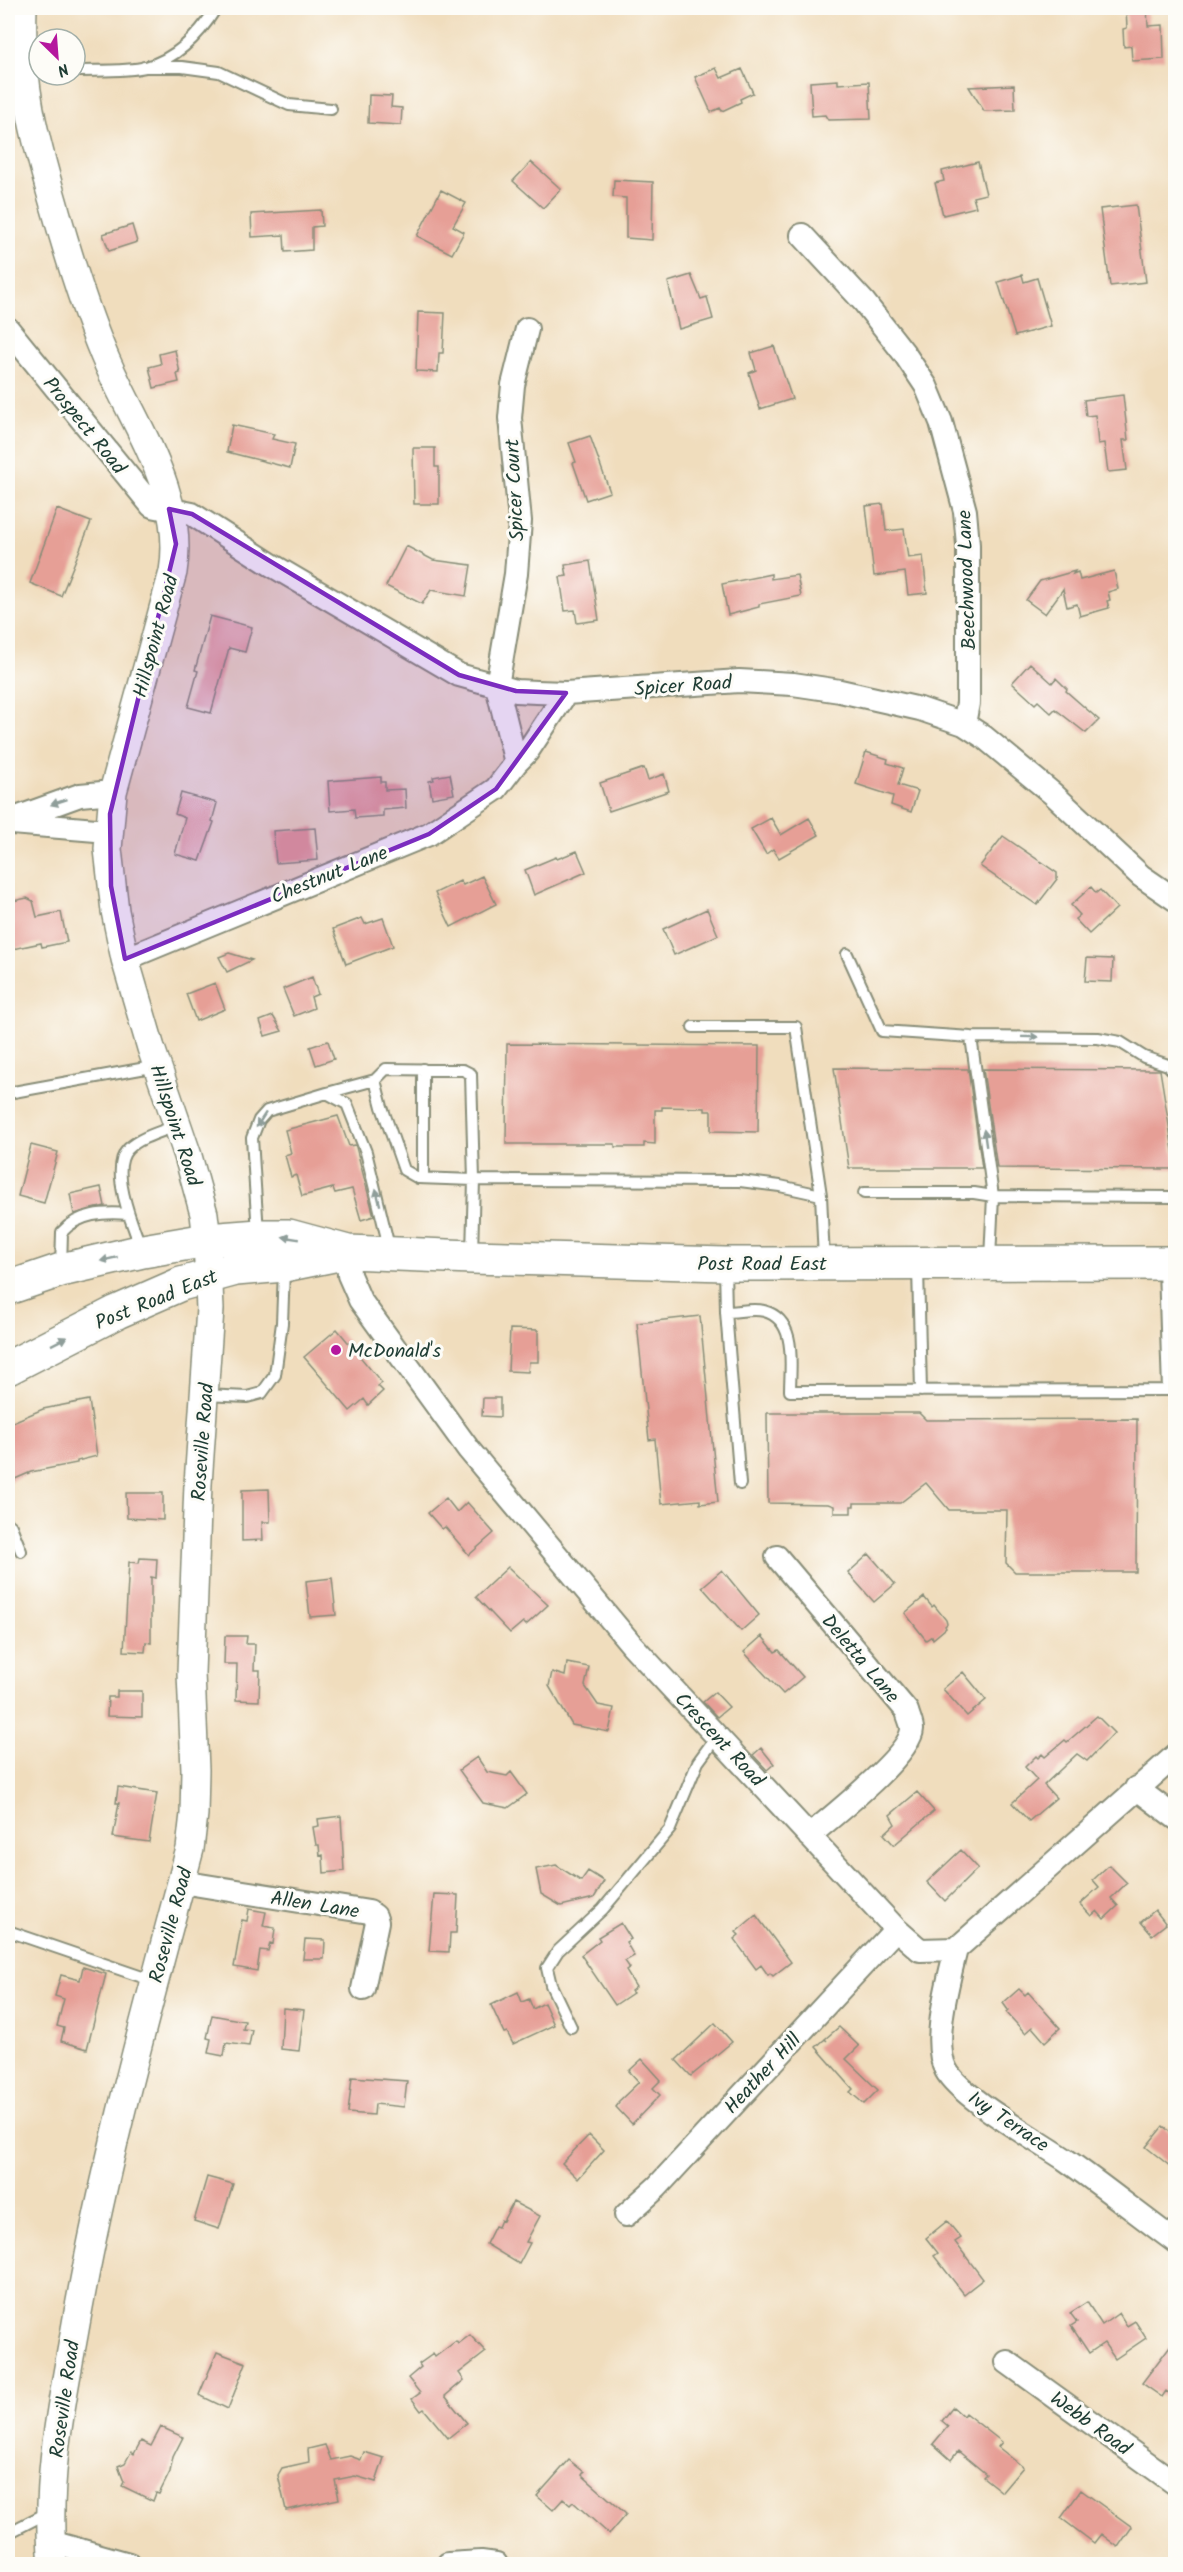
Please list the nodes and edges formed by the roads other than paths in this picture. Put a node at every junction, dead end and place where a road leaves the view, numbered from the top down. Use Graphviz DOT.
graph roads {
  1 [pos="23,8"];
  2 [pos="216,8"];
  3 [pos="27,40"];
  4 [pos="144,67"];
  5 [pos="87,70"];
  6 [pos="32,87"];
  7 [pos="331,109"];
  8 [pos="802,235"];
  9 [pos="8,329"];
  10 [pos="527,329"];
  11 [pos="170,509"];
  12 [pos="497,686"];
  13 [pos="566,693"];
  14 [pos="964,724"];
  15 [pos="516,763"];
  16 [pos="113,792"];
  17 [pos="8,822"];
  18 [pos="108,831"];
  19 [pos="1176,900"];
  20 [pos="848,954"];
  21 [pos="125,959"];
  22 [pos="693,1027"];
  23 [pos="971,1036"];
  24 [pos="157,1065"];
  25 [pos="423,1069"];
  26 [pos="1175,1076"];
  27 [pos="375,1080"];
  28 [pos="8,1093"];
  29 [pos="327,1093"];
  30 [pos="178,1125"];
  31 [pos="423,1178"];
  32 [pos="474,1180"];
  33 [pos="864,1192"];
  34 [pos="821,1194"];
  35 [pos="993,1196"];
  36 [pos="1176,1197"];
  37 [pos="128,1214"];
  38 [pos="258,1236"];
  39 [pos="207,1240"];
  40 [pos="142,1251"];
  41 [pos="348,1251"];
  42 [pos="391,1254"];
  43 [pos="472,1257"];
  44 [pos="825,1263"];
  45 [pos="1170,1263"];
  46 [pos="725,1264"];
  47 [pos="918,1264"];
  48 [pos="990,1264"];
  49 [pos="284,1265"];
  50 [pos="61,1270"];
  51 [pos="209,1275"];
  52 [pos="8,1288"];
  53 [pos="726,1312"];
  54 [pos="8,1368"];
  55 [pos="921,1391"];
  56 [pos="205,1395"];
  57 [pos="740,1484"];
  58 [pos="8,1524"];
  59 [pos="21,1551"];
  60 [pos="777,1557"];
  61 [pos="717,1736"];
  62 [pos="1176,1755"];
  63 [pos="1136,1788"];
  64 [pos="1176,1818"];
  65 [pos="809,1836"];
  66 [pos="181,1882"];
  67 [pos="896,1929"];
  68 [pos="8,1931"];
  69 [pos="956,1949"];
  70 [pos="154,1982"];
  71 [pos="363,1989"];
  72 [pos="571,2027"];
  73 [pos="626,2215"];
  74 [pos="1176,2242"];
  75 [pos="1006,2362"];
  76 [pos="1176,2484"];
  77 [pos="50,2512"];
  78 [pos="8,2533"];
  79 [pos="52,2553"];
  80 [pos="129,2565"];
  81 [pos="448,2565"];
  82 [pos="496,2565"];
  1 -- 3 [label="street, Hillspoint Road"];
  2 -- 4 [label="lane"];
  4 -- 5 [label="lane"];
  4 -- 7 [label="lane"];
  6 -- 11 [label="street, Hillspoint Road"];
  8 -- 14 [label="street, Beechwood Lane"];
  9 -- 11 [label="street, Prospect Road"];
  10 -- 12 [label="street, Spicer Court"];
  11 -- 12 [label="street, Spicer Road"];
  11 -- 16 [label="street, Hillspoint Road"];
  12 -- 13 [label="street, Spicer Road"];
  12 -- 15 [label="street"];
  13 -- 14 [label="street, Spicer Road"];
  13 -- 15 [label="street, Chestnut Lane"];
  14 -- 19 [label="street, Spicer Road"];
  15 -- 21 [label="street, Chestnut Lane"];
  16 -- 17 [label="street, one-way"];
  16 -- 18 [label="street, Hillspoint Road"];
  17 -- 18 [label="street"];
  18 -- 21 [label="street, Hillspoint Road"];
  20 -- 23 [label="lane"];
  21 -- 24 [label="street, Hillspoint Road"];
  22 -- 34 [label="lane"];
  23 -- 26 [label="lane, one-way"];
  35 -- 23 [label="lane, one-way"];
  24 -- 28 [label="lane"];
  24 -- 30 [label="street, Hillspoint Road"];
  25 -- 27 [label="lane"];
  25 -- 31 [label="lane"];
  25 -- 32 [label="lane"];
  27 -- 29 [label="lane"];
  27 -- 31 [label="lane"];
  29 -- 38 [label="lane, one-way"];
  42 -- 29 [label="lane, one-way"];
  30 -- 37 [label="lane"];
  30 -- 39 [label="street, Hillspoint Road"];
  31 -- 32 [label="lane"];
  32 -- 34 [label="lane"];
  32 -- 43 [label="lane"];
  33 -- 35 [label="lane"];
  34 -- 44 [label="lane"];
  35 -- 36 [label="lane"];
  35 -- 48 [label="lane"];
  37 -- 40 [label="lane"];
  37 -- 50 [label="lane"];
  38 -- 39 [label="main road, Post Road East"];
  41 -- 38 [label="main road, Post Road East, one-way"];
  39 -- 40 [label="main road, Post Road East"];
  39 -- 51 [label="street, Hillspoint Road"];
  40 -- 50 [label="main road, Post Road East, one-way"];
  41 -- 42 [label="main road, Post Road East"];
  41 -- 49 [label="main road, Post Road East"];
  41 -- 61 [label="street, Crescent Road"];
  42 -- 43 [label="main road, Post Road East"];
  43 -- 46 [label="main road, Post Road East"];
  44 -- 46 [label="main road, Post Road East"];
  44 -- 47 [label="main road, Post Road East"];
  45 -- 48 [label="main road, Post Road East"];
  45 -- 55 [label="lane"];
  46 -- 53 [label="lane"];
  47 -- 48 [label="main road, Post Road East"];
  47 -- 55 [label="lane"];
  49 -- 51 [label="main road, Post Road East"];
  49 -- 56 [label="lane"];
  50 -- 52 [label="main road, Post Road East"];
  54 -- 51 [label="main road, Post Road East, one-way"];
  51 -- 56 [label="street, Roseville Road"];
  53 -- 55 [label="lane"];
  53 -- 57 [label="lane"];
  56 -- 66 [label="street, Roseville Road"];
  58 -- 59 [label="lane"];
  60 -- 65 [label="street, Deletta Lane"];
  61 -- 65 [label="street, Crescent Road"];
  61 -- 72 [label="lane"];
  62 -- 63 [label="street"];
  63 -- 64 [label="street"];
  63 -- 69 [label="street"];
  65 -- 67 [label="street, Crescent Road"];
  66 -- 70 [label="street, Roseville Road"];
  66 -- 71 [label="street, Allen Lane"];
  67 -- 69 [label="street, Crescent Road"];
  67 -- 73 [label="street, Heather Hill"];
  68 -- 70 [label="lane"];
  69 -- 74 [label="street, Ivy Terrace"];
  70 -- 77 [label="street, Roseville Road"];
  75 -- 76 [label="street, Webb Road"];
  77 -- 78 [label="lane"];
  77 -- 79 [label="street, Roseville Road"];
  79 -- 80 [label="street"];
  81 -- 82 [label="street"];
}
